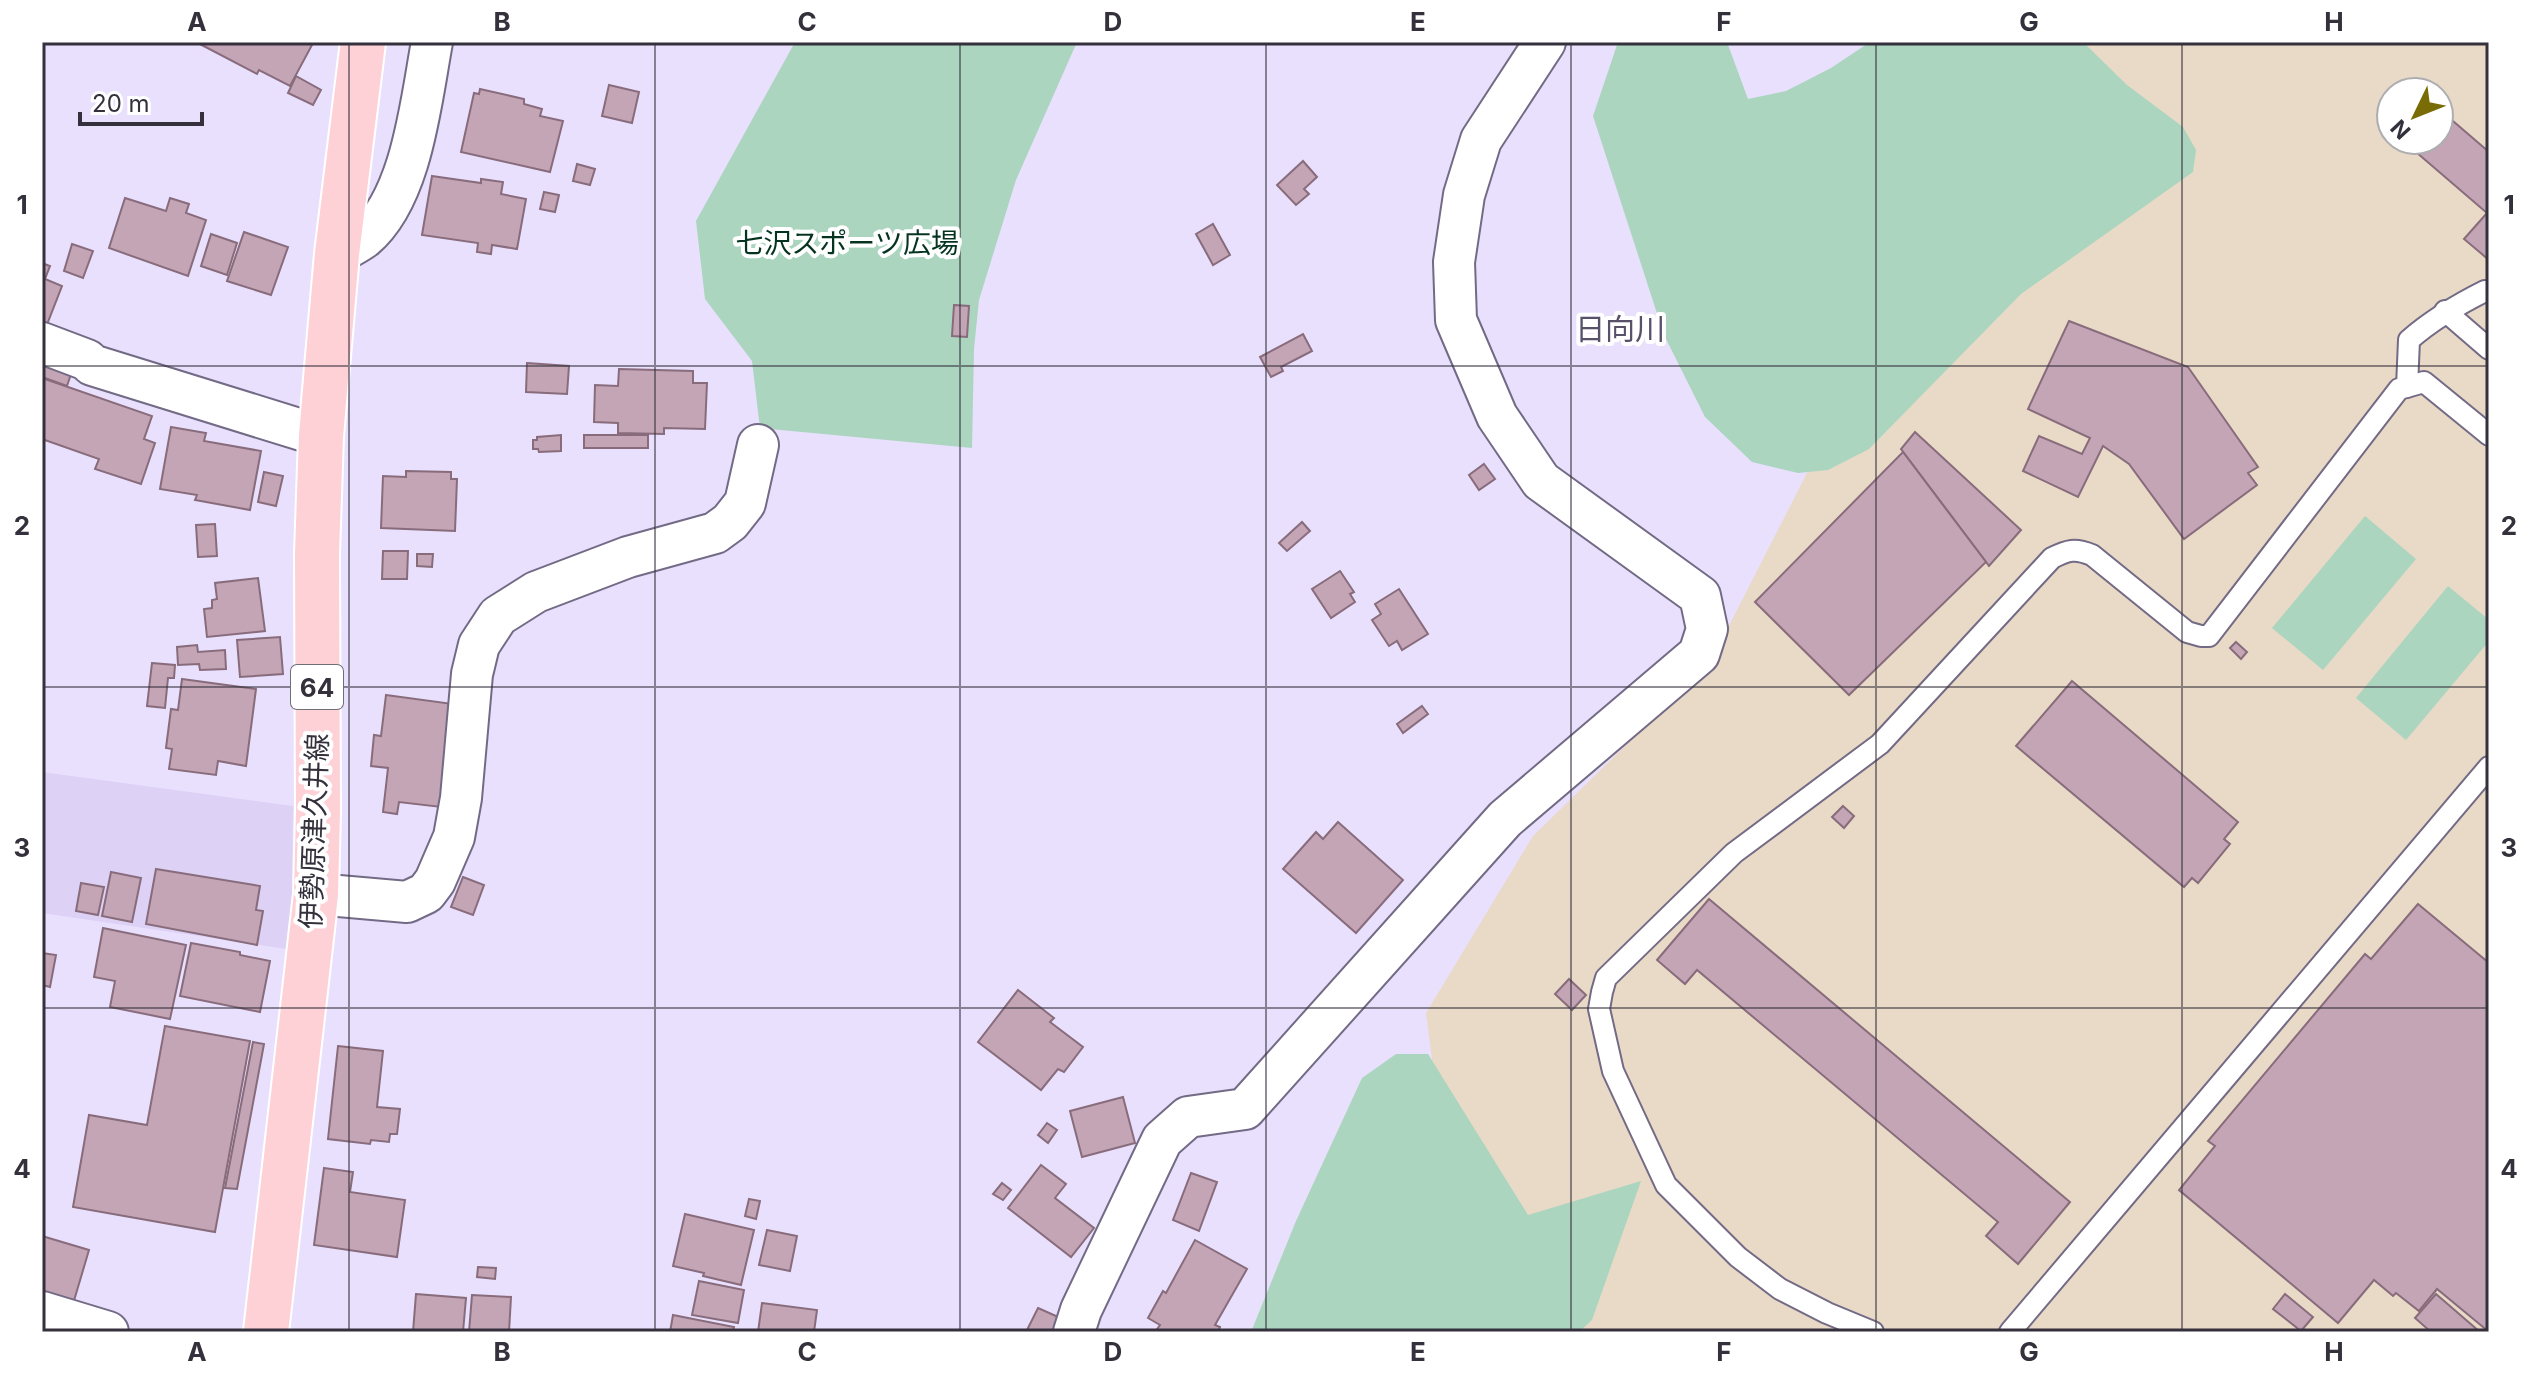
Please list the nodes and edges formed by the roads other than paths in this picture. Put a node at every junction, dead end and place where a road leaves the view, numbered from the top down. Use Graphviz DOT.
graph roads {
  1 [pos="363,42"];
  2 [pos="432,42"];
  3 [pos="1532,48"];
  4 [pos="337,254"];
  5 [pos="2489,292"];
  6 [pos="2445,311"];
  7 [pos="42,343"];
  8 [pos="2489,349"];
  9 [pos="2407,387"];
  10 [pos="2489,435"];
  11 [pos="321,436"];
  12 [pos="758,445"];
  13 [pos="2489,767"];
  14 [pos="316,894"];
  15 [pos="42,1312"];
  16 [pos="108,1332"];
  17 [pos="266,1332"];
  18 [pos="1074,1332"];
  19 [pos="1873,1332"];
  20 [pos="2010,1332"];
  1 -- 4 [label="main road, 伊勢原津久井線 / 64"];
  2 -- 4 [label="street"];
  3 -- 18 [label="street"];
  4 -- 11 [label="main road, 伊勢原津久井線 / 64"];
  5 -- 6 [label="lane"];
  6 -- 8 [label="lane"];
  6 -- 9 [label="lane"];
  7 -- 11 [label="street"];
  9 -- 10 [label="lane"];
  9 -- 19 [label="lane"];
  11 -- 14 [label="main road, 伊勢原津久井線 / 64"];
  12 -- 14 [label="street"];
  13 -- 20 [label="lane"];
  14 -- 17 [label="main road, 伊勢原津久井線 / 64"];
  15 -- 16 [label="street"];
}
